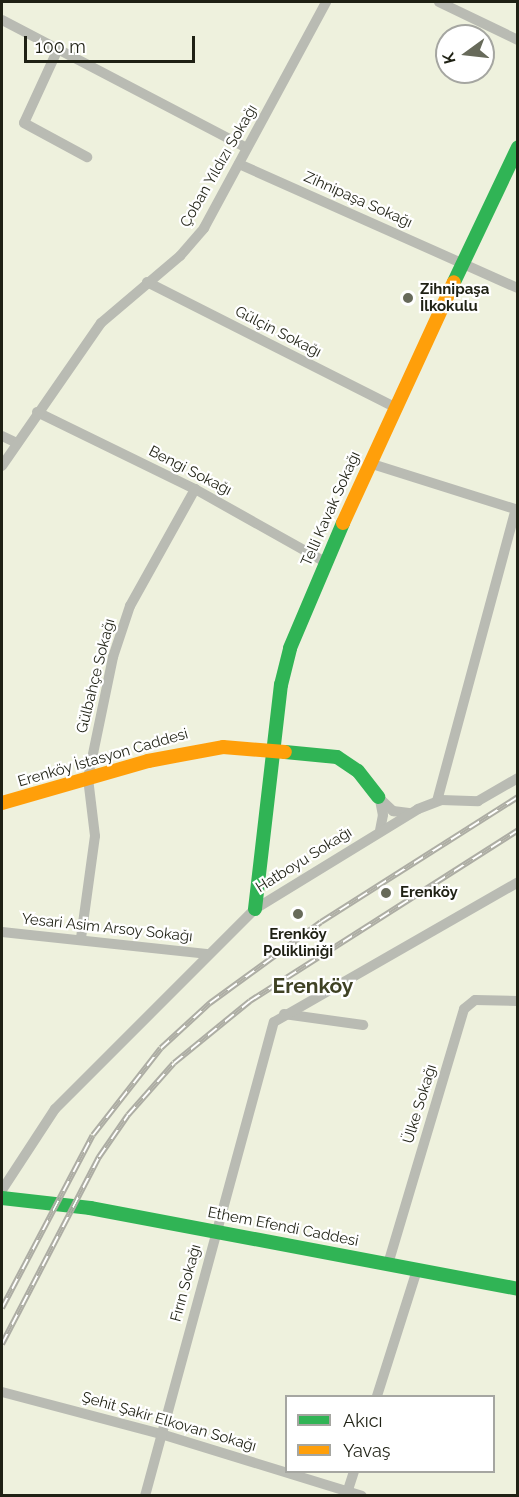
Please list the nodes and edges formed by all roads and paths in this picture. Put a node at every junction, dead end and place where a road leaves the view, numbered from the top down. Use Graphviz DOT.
graph roads {
  1 [pos="326,2"];
  2 [pos="439,2"];
  3 [pos="2,20"];
  4 [pos="518,40"];
  5 [pos="58,49"];
  6 [pos="518,147"];
  7 [pos="247,148"];
  8 [pos="87,157"];
  9 [pos="239,164"];
  10 [pos="464,264"];
  11 [pos="147,282"];
  12 [pos="518,288"];
  13 [pos="396,408"];
  14 [pos="37,412"];
  15 [pos="2,436"];
  16 [pos="17,443"];
  17 [pos="369,463"];
  18 [pos="2,466"];
  19 [pos="195,489"];
  20 [pos="517,509"];
  21 [pos="325,562"];
  22 [pos="273,749"];
  23 [pos="88,778"];
  24 [pos="518,778"];
  25 [pos="378,797"];
  26 [pos="437,801"];
  27 [pos="2,803"];
  28 [pos="410,813"];
  29 [pos="380,830"];
  30 [pos="518,882"];
  31 [pos="255,909"];
  32 [pos="2,932"];
  33 [pos="81,938"];
  34 [pos="209,954"];
  35 [pos="518,1001"];
  36 [pos="283,1014"];
  37 [pos="363,1025"];
  38 [pos="2,1190"];
  39 [pos="2,1198"];
  40 [pos="215,1231"];
  41 [pos="388,1264"];
  42 [pos="417,1270"];
  43 [pos="518,1289"];
  44 [pos="2,1392"];
  45 [pos="377,1395"];
  46 [pos="161,1434"];
  47 [pos="354,1473"];
  48 [pos="347,1493"];
  49 [pos="145,1496"];
  50 [pos="362,1496"];
  1 -- 7 [label="street, Çoban Yıldızı Sokağı"];
  2 -- 4 [label="street"];
  3 -- 5 [label="street"];
  5 -- 7 [label="street"];
  5 -- 8 [label="street"];
  6 -- 10 [label="street, Telli Kavak Sokağı"];
  7 -- 9 [label="street, Çoban Yıldızı Sokağı"];
  9 -- 10 [label="street, Zihnipaşa Sokağı"];
  9 -- 11 [label="street, Çoban Yıldızı Sokağı"];
  10 -- 12 [label="street, Zihnipaşa Sokağı"];
  10 -- 13 [label="street, Telli Kavak Sokağı"];
  11 -- 13 [label="street, Gülçin Sokağı"];
  11 -- 14 [label="street, Çoban Yıldızı Sokağı"];
  13 -- 17 [label="street, Telli Kavak Sokağı"];
  14 -- 16 [label="street, Çoban Yıldızı Sokağı"];
  14 -- 19 [label="street, Bengi Sokağı"];
  15 -- 16 [label="street"];
  16 -- 18 [label="street, Çoban Yıldızı Sokağı"];
  17 -- 20 [label="street"];
  17 -- 21 [label="street, Telli Kavak Sokağı"];
  19 -- 21 [label="street, Bengi Sokağı"];
  19 -- 23 [label="street, Gülbahçe Sokağı"];
  20 -- 26 [label="street"];
  21 -- 22 [label="street, Telli Kavak Sokağı"];
  22 -- 23 [label="street, Erenköy İstasyon Caddesi"];
  22 -- 25 [label="street, Erenköy İstasyon Caddesi"];
  22 -- 31 [label="street, Telli Kavak Sokağı"];
  23 -- 27 [label="street, Erenköy İstasyon Caddesi"];
  23 -- 33 [label="street, Gülbahçe Sokağı"];
  24 -- 26 [label="street"];
  25 -- 28 [label="street"];
  25 -- 29 [label="street"];
  26 -- 28 [label="street, Hatboyu Sokağı"];
  28 -- 29 [label="street, Hatboyu Sokağı"];
  29 -- 31 [label="street, Hatboyu Sokağı"];
  30 -- 36 [label="street"];
  31 -- 34 [label="street, Hatboyu Sokağı"];
  32 -- 33 [label="street, Yesari Asim Arsoy Sokağı"];
  33 -- 34 [label="street, Yesari Asim Arsoy Sokağı"];
  34 -- 38 [label="street, Hatboyu Sokağı"];
  35 -- 41 [label="street, Ülke Sokağı"];
  36 -- 37 [label="street"];
  36 -- 40 [label="street, Fırın Sokağı"];
  39 -- 40 [label="street, Ethem Efendi Caddesi"];
  40 -- 41 [label="street, Ethem Efendi Caddesi"];
  40 -- 46 [label="street, Fırın Sokağı"];
  41 -- 42 [label="street, Ethem Efendi Caddesi"];
  42 -- 43 [label="street, Ethem Efendi Caddesi"];
  42 -- 45 [label="street"];
  44 -- 46 [label="street, Şehit Şakir Elkovan Sokağı"];
  46 -- 48 [label="street, Şehit Şakir Elkovan Sokağı"];
  46 -- 49 [label="street, Fırın Sokağı"];
  47 -- 48 [label="street"];
  48 -- 50 [label="street, Şehit Şakir Elkovan Sokağı"];
}
